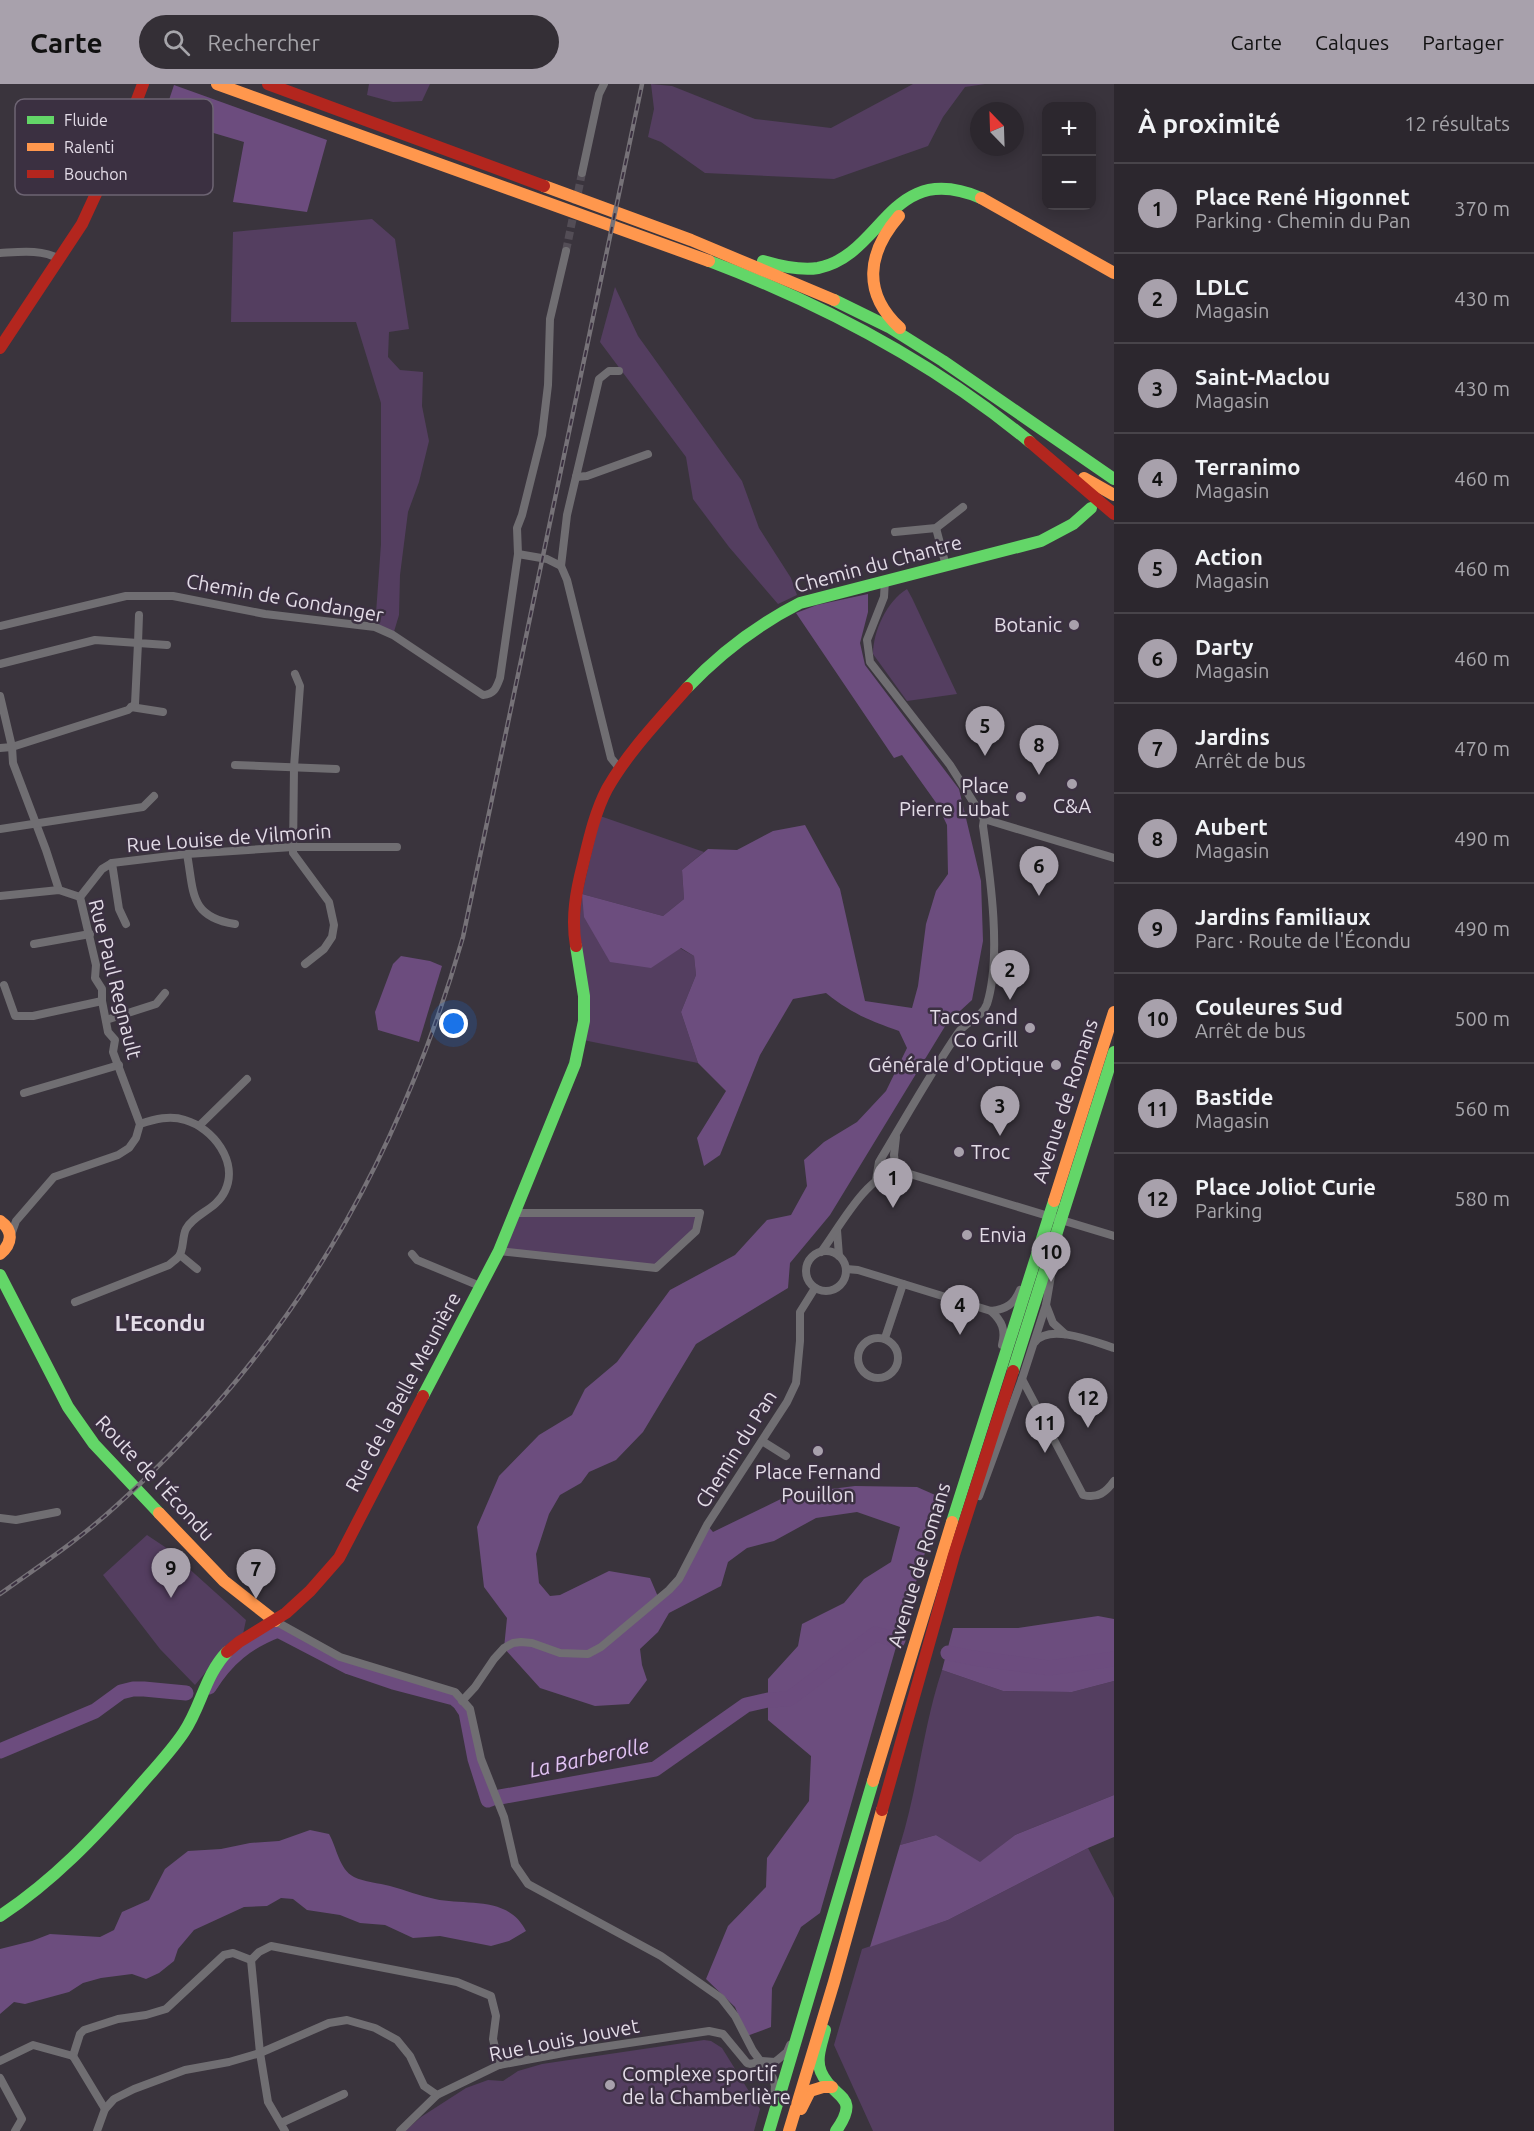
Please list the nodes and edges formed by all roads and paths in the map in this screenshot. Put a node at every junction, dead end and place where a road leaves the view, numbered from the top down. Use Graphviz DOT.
graph roads {
  1 [pos="143,84"];
  2 [pos="217,84"];
  3 [pos="268,84"];
  4 [pos="604,84"];
  5 [pos="138,99"];
  6 [pos="582,173"];
  7 [pos="95,195"];
  8 [pos="691,240"];
  9 [pos="566,251"];
  10 [pos="0,253"];
  11 [pos="59,259"];
  12 [pos="1114,273"];
  13 [pos="1114,282"];
  14 [pos="0,348"];
  15 [pos="943,361"];
  16 [pos="619,371"];
  17 [pos="1031,443"];
  18 [pos="648,454"];
  19 [pos="576,477"];
  20 [pos="1114,479"];
  21 [pos="1114,495"];
  22 [pos="963,507"];
  23 [pos="1091,508"];
  24 [pos="1114,514"];
  25 [pos="936,528"];
  26 [pos="895,532"];
  27 [pos="518,554"];
  28 [pos="561,566"];
  29 [pos="946,566"];
  30 [pos="885,580"];
  31 [pos="139,615"];
  32 [pos="0,626"];
  33 [pos="138,643"];
  34 [pos="168,645"];
  35 [pos="0,664"];
  36 [pos="295,674"];
  37 [pos="0,696"];
  38 [pos="131,707"];
  39 [pos="163,712"];
  40 [pos="12,747"];
  41 [pos="0,748"];
  42 [pos="235,765"];
  43 [pos="294,767"];
  44 [pos="336,769"];
  45 [pos="620,769"];
  46 [pos="154,796"];
  47 [pos="984,819"];
  48 [pos="35,824"];
  49 [pos="0,828"];
  50 [pos="293,847"];
  51 [pos="397,847"];
  52 [pos="187,854"];
  53 [pos="1114,858"];
  54 [pos="112,863"];
  55 [pos="59,890"];
  56 [pos="0,896"];
  57 [pos="80,897"];
  58 [pos="126,924"];
  59 [pos="235,924"];
  60 [pos="90,934"];
  61 [pos="34,944"];
  62 [pos="305,964"];
  63 [pos="4,985"];
  64 [pos="165,993"];
  65 [pos="102,1001"];
  66 [pos="1114,1012"];
  67 [pos="106,1020"];
  68 [pos="1114,1052"];
  69 [pos="118,1065"];
  70 [pos="246,1079"];
  71 [pos="24,1093"];
  72 [pos="140,1125"];
  73 [pos="200,1125"];
  74 [pos="896,1135"];
  75 [pos="896,1172"];
  76 [pos="876,1180"];
  77 [pos="1058,1208"];
  78 [pos="514,1213"];
  79 [pos="16,1221"];
  80 [pos="2,1222"];
  81 [pos="1051,1229"];
  82 [pos="837,1230"];
  83 [pos="11,1235"];
  84 [pos="1114,1236"];
  85 [pos="499,1251"];
  86 [pos="821,1252"];
  87 [pos="0,1254"];
  88 [pos="412,1254"];
  89 [pos="180,1255"];
  90 [pos="839,1256"];
  91 [pos="197,1269"];
  92 [pos="846,1269"];
  93 [pos="0,1275"];
  94 [pos="903,1284"];
  95 [pos="480,1286"];
  96 [pos="815,1288"];
  97 [pos="75,1302"];
  98 [pos="1046,1305"];
  99 [pos="991,1311"];
  100 [pos="1065,1334"];
  101 [pos="885,1338"];
  102 [pos="1034,1344"];
  103 [pos="1114,1348"];
  104 [pos="1022,1379"];
  105 [pos="990,1401"];
  106 [pos="762,1441"];
  107 [pos="786,1456"];
  108 [pos="1114,1481"];
  109 [pos="57,1512"];
  110 [pos="0,1518"];
  111 [pos="954,1555"];
  112 [pos="275,1621"];
  113 [pos="462,1701"];
  114 [pos="0,1916"];
  115 [pos="251,1960"];
  116 [pos="834,1982"];
  117 [pos="813,1986"];
  118 [pos="260,2053"];
  119 [pos="73,2056"];
  120 [pos="0,2061"];
  121 [pos="760,2061"];
  122 [pos="499,2066"];
  123 [pos="0,2078"];
  124 [pos="832,2087"];
  125 [pos="344,2094"];
  126 [pos="437,2095"];
  127 [pos="105,2109"];
  128 [pos="102,2127"];
  129 [pos="283,2127"];
  130 [pos="769,2130"];
  131 [pos="15,2131"];
  132 [pos="97,2131"];
  133 [pos="400,2131"];
  134 [pos="790,2131"];
  135 [pos="836,2131"];
  1 -- 5 [label="main road"];
  2 -- 17 [label="main road"];
  3 -- 8 [label="main road"];
  4 -- 6 [label="street"];
  7 -- 11 [label="main road"];
  8 -- 12 [label="main road"];
  8 -- 15 [label="main road"];
  9 -- 27 [label="street, Chemin de Gondanger"];
  10 -- 11 [label="street"];
  11 -- 14 [label="main road"];
  13 -- 15 [label="main road"];
  15 -- 20 [label="main road"];
  16 -- 19 [label="street"];
  17 -- 21 [label="main road"];
  17 -- 24 [label="main road"];
  18 -- 19 [label="street"];
  19 -- 28 [label="street"];
  22 -- 25 [label="street"];
  23 -- 29 [label="main road, Chemin du Chantre"];
  25 -- 26 [label="street"];
  25 -- 29 [label="street"];
  27 -- 28 [label="street"];
  27 -- 32 [label="street, Chemin de Gondanger"];
  28 -- 45 [label="street"];
  29 -- 30 [label="main road, Chemin du Chantre"];
  30 -- 45 [label="main road, Chemin du Chantre"];
  30 -- 47 [label="street"];
  31 -- 33 [label="street"];
  33 -- 34 [label="street"];
  33 -- 35 [label="street"];
  33 -- 38 [label="street"];
  36 -- 43 [label="street"];
  37 -- 40 [label="street"];
  38 -- 39 [label="street"];
  38 -- 40 [label="street"];
  40 -- 41 [label="street"];
  40 -- 48 [label="street"];
  42 -- 43 [label="street"];
  43 -- 44 [label="street"];
  43 -- 50 [label="street"];
  45 -- 78 [label="main road, Rue de la Belle Meunière"];
  46 -- 48 [label="street"];
  47 -- 53 [label="street"];
  47 -- 74 [label="street"];
  48 -- 49 [label="street"];
  48 -- 55 [label="street"];
  50 -- 51 [label="street, Rue Louise de Vilmorin"];
  50 -- 52 [label="street, Rue Louise de Vilmorin"];
  50 -- 62 [label="street"];
  52 -- 54 [label="street, Rue Louise de Vilmorin"];
  52 -- 59 [label="street"];
  54 -- 57 [label="street, Rue Louise de Vilmorin"];
  54 -- 58 [label="street"];
  55 -- 56 [label="street, Rue Paul Regnault"];
  55 -- 57 [label="street, Rue Paul Regnault"];
  57 -- 60 [label="street, Rue Paul Regnault"];
  60 -- 61 [label="street"];
  60 -- 65 [label="street, Rue Paul Regnault"];
  63 -- 65 [label="street"];
  64 -- 67 [label="street"];
  65 -- 67 [label="street, Rue Paul Regnault"];
  66 -- 77 [label="main road, Avenue de Romans"];
  67 -- 69 [label="street, Rue Paul Regnault"];
  68 -- 77 [label="main road, Avenue de Romans"];
  69 -- 71 [label="street"];
  69 -- 72 [label="street, Rue Paul Regnault"];
  70 -- 73 [label="street"];
  72 -- 73 [label="street"];
  72 -- 79 [label="street"];
  73 -- 89 [label="street"];
  74 -- 75 [label="street"];
  74 -- 76 [label="street"];
  75 -- 76 [label="street"];
  75 -- 84 [label="street"];
  76 -- 82 [label="street"];
  77 -- 81 [label="main road, Avenue de Romans"];
  78 -- 85 [label="main road, Rue de la Belle Meunière"];
  78 -- 85 [label="street"];
  79 -- 80 [label="street"];
  79 -- 83 [label="street"];
  80 -- 83 [label="main road"];
  81 -- 98 [label="street"];
  81 -- 99 [label="street"];
  81 -- 105 [label="main road, Avenue de Romans"];
  81 -- 111 [label="main road, Avenue de Romans"];
  82 -- 86 [label="street"];
  82 -- 90 [label="street"];
  83 -- 87 [label="main road"];
  85 -- 95 [label="main road, Rue de la Belle Meunière"];
  86 -- 90 [label="street"];
  86 -- 96 [label="street"];
  88 -- 95 [label="street"];
  89 -- 91 [label="street"];
  89 -- 97 [label="street"];
  90 -- 92 [label="street"];
  92 -- 94 [label="street"];
  92 -- 96 [label="street"];
  93 -- 112 [label="main road, Route de l'Écondu"];
  94 -- 99 [label="street"];
  94 -- 101 [label="street"];
  95 -- 112 [label="main road, Rue de la Belle Meunière"];
  96 -- 106 [label="street, Chemin du Pan"];
  98 -- 100 [label="street"];
  98 -- 102 [label="street"];
  99 -- 105 [label="street"];
  100 -- 102 [label="street"];
  100 -- 103 [label="street"];
  101 -- 101 [label="street"];
  102 -- 104 [label="street"];
  104 -- 108 [label="street"];
  104 -- 111 [label="street"];
  105 -- 117 [label="main road, Avenue de Romans"];
  106 -- 107 [label="street"];
  106 -- 113 [label="street, Chemin du Pan"];
  109 -- 110 [label="street"];
  111 -- 116 [label="main road, Avenue de Romans"];
  112 -- 113 [label="street"];
  112 -- 114 [label="main road, Rue de la Belle Meunière"];
  113 -- 121 [label="street"];
  115 -- 118 [label="street"];
  115 -- 119 [label="street"];
  115 -- 122 [label="street"];
  116 -- 124 [label="main road"];
  116 -- 134 [label="main road, Avenue de Romans"];
  117 -- 121 [label="street"];
  117 -- 130 [label="main road, Avenue de Romans"];
  118 -- 126 [label="street"];
  118 -- 127 [label="street"];
  118 -- 129 [label="street"];
  119 -- 120 [label="street"];
  119 -- 127 [label="street"];
  121 -- 122 [label="street, Rue Louis Jouvet"];
  121 -- 130 [label="street"];
  122 -- 126 [label="street, Rue Louis Jouvet"];
  123 -- 131 [label="street"];
  124 -- 134 [label="main road"];
  124 -- 135 [label="main road"];
  125 -- 129 [label="street"];
  126 -- 133 [label="street, Rue Louis Jouvet"];
  127 -- 128 [label="street"];
  128 -- 132 [label="street"];
}
